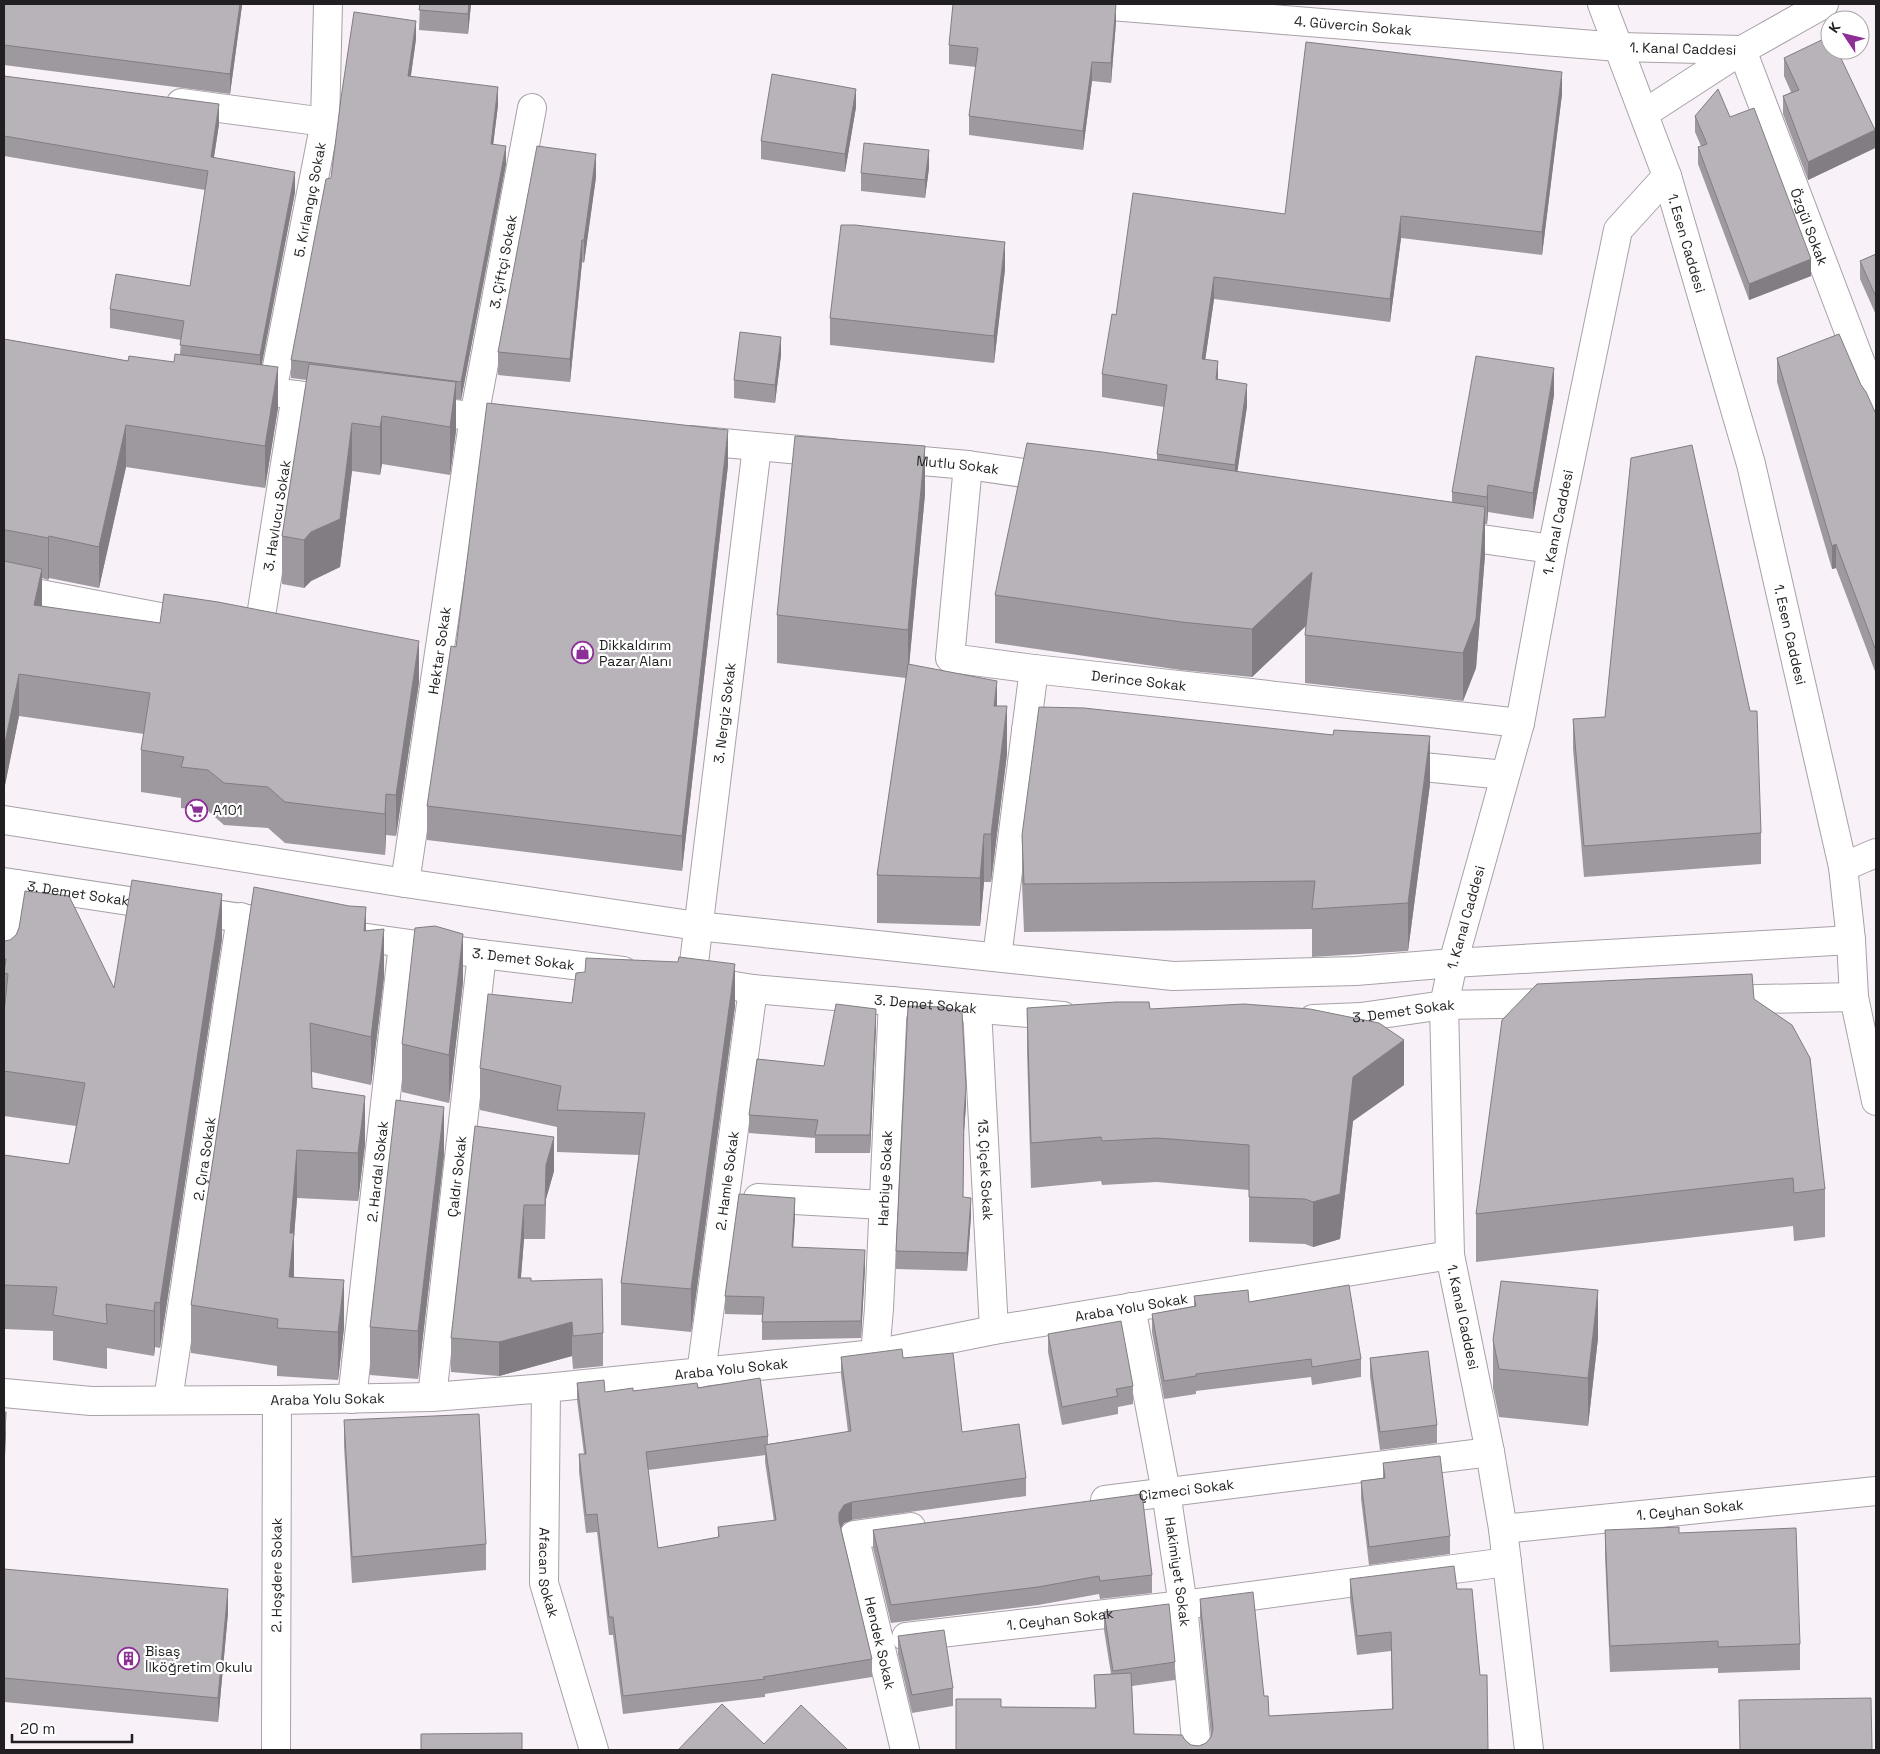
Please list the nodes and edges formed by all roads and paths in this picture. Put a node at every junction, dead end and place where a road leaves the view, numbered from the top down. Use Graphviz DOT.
graph roads {
  1 [pos="328,4"];
  2 [pos="1086,4"];
  3 [pos="1602,4"];
  4 [pos="1824,4"];
  5 [pos="1619,47"];
  6 [pos="1742,50"];
  7 [pos="160,100"];
  8 [pos="532,108"];
  9 [pos="1645,113"];
  10 [pos="325,122"];
  11 [pos="1667,176"];
  12 [pos="214,384"];
  13 [pos="284,393"];
  14 [pos="1876,403"];
  15 [pos="365,404"];
  16 [pos="395,407"];
  17 [pos="474,417"];
  18 [pos="542,424"];
  19 [pos="669,437"];
  20 [pos="757,447"];
  21 [pos="968,465"];
  22 [pos="1087,482"];
  23 [pos="1423,531"];
  24 [pos="1552,549"];
  25 [pos="4,587"];
  26 [pos="239,632"];
  27 [pos="286,641"];
  28 [pos="409,664"];
  29 [pos="437,670"];
  30 [pos="1034,670"];
  31 [pos="1520,723"];
  32 [pos="1026,730"];
  33 [pos="1095,736"];
  34 [pos="1368,762"];
  35 [pos="1505,775"];
  36 [pos="4,820"];
  37 [pos="1876,853"];
  38 [pos="1843,867"];
  39 [pos="10,883"];
  40 [pos="405,883"];
  41 [pos="241,917"];
  42 [pos="697,926"];
  43 [pos="1851,940"];
  44 [pos="403,944"];
  45 [pos="482,954"];
  46 [pos="997,957"];
  47 [pos="1453,963"];
  48 [pos="4,970"];
  49 [pos="692,979"];
  50 [pos="753,989"];
  51 [pos="1854,997"];
  52 [pos="1688,1000"];
  53 [pos="893,1002"];
  54 [pos="1580,1002"];
  55 [pos="1444,1005"];
  56 [pos="977,1009"];
  57 [pos="1091,1018"];
  58 [pos="1293,1020"];
  59 [pos="1876,1101"];
  60 [pos="724,1196"];
  61 [pos="884,1205"];
  62 [pos="1450,1256"];
  63 [pos="1131,1307"];
  64 [pos="994,1330"];
  65 [pos="875,1354"];
  66 [pos="701,1373"];
  67 [pos="546,1388"];
  68 [pos="4,1393"];
  69 [pos="432,1397"];
  70 [pos="352,1399"];
  71 [pos="168,1400"];
  72 [pos="277,1400"];
  73 [pos="1490,1452"];
  74 [pos="1876,1491"];
  75 [pos="1166,1492"];
  76 [pos="1078,1504"];
  77 [pos="932,1524"];
  78 [pos="1503,1529"];
  79 [pos="1507,1562"];
  80 [pos="1183,1605"];
  81 [pos="880,1640"];
  82 [pos="276,1750"];
  83 [pos="594,1750"];
  84 [pos="905,1750"];
  85 [pos="1197,1750"];
  86 [pos="1529,1750"];
  1 -- 10 [label="street, 5. Kırlangıç Sokak"];
  2 -- 5 [label="street, 4. Güvercin Sokak"];
  3 -- 5 [label="street"];
  4 -- 6 [label="street, 1. Kanal Caddesi"];
  5 -- 6 [label="street, 1. Kanal Caddesi"];
  5 -- 9 [label="street"];
  6 -- 9 [label="street"];
  6 -- 14 [label="street, Özgül Sokak"];
  7 -- 10 [label="street"];
  8 -- 17 [label="street, 3. Çiftçi Sokak"];
  9 -- 11 [label="street"];
  10 -- 13 [label="street, 5. Kırlangıç Sokak"];
  11 -- 24 [label="street, 1. Kanal Caddesi"];
  11 -- 38 [label="street, 1. Esen Caddesi"];
  12 -- 13 [label="street"];
  13 -- 15 [label="street"];
  13 -- 26 [label="street, 3. Havlucu Sokak"];
  16 -- 17 [label="street"];
  17 -- 18 [label="street"];
  17 -- 29 [label="street, Hektar Sokak"];
  19 -- 20 [label="street, Mutlu Sokak"];
  20 -- 21 [label="street, Mutlu Sokak"];
  20 -- 42 [label="street, 3. Nergiz Sokak"];
  21 -- 22 [label="street, Mutlu Sokak"];
  21 -- 30 [label="street, Derince Sokak"];
  23 -- 24 [label="street"];
  24 -- 31 [label="street, 1. Kanal Caddesi"];
  25 -- 26 [label="street"];
  26 -- 27 [label="street"];
  28 -- 29 [label="street"];
  29 -- 40 [label="street, Hektar Sokak"];
  30 -- 31 [label="street, Derince Sokak"];
  30 -- 32 [label="street"];
  31 -- 35 [label="street, 1. Kanal Caddesi"];
  32 -- 33 [label="street"];
  32 -- 46 [label="street"];
  34 -- 35 [label="street"];
  35 -- 47 [label="street, 1. Kanal Caddesi"];
  36 -- 40 [label="street"];
  37 -- 38 [label="street"];
  38 -- 43 [label="street, 1. Esen Caddesi"];
  39 -- 41 [label="street, 3. Demet Sokak"];
  39 -- 48 [label="street"];
  40 -- 42 [label="street"];
  41 -- 44 [label="street, 3. Demet Sokak"];
  41 -- 71 [label="street, 2. Çıra Sokak"];
  42 -- 46 [label="street"];
  42 -- 49 [label="street, 3. Nergiz Sokak"];
  43 -- 47 [label="street"];
  43 -- 51 [label="street, 1. Esen Caddesi"];
  44 -- 45 [label="street, 3. Demet Sokak"];
  44 -- 70 [label="street, 2. Hardal Sokak"];
  45 -- 49 [label="street, 3. Demet Sokak"];
  45 -- 69 [label="street, Çaldır Sokak"];
  46 -- 47 [label="street"];
  47 -- 55 [label="street, 1. Kanal Caddesi"];
  49 -- 50 [label="street, 3. Demet Sokak"];
  50 -- 53 [label="street, 3. Demet Sokak"];
  50 -- 60 [label="street, 2. Hamle Sokak"];
  51 -- 52 [label="street"];
  51 -- 59 [label="street, 1. Esen Caddesi"];
  53 -- 56 [label="street, 3. Demet Sokak"];
  53 -- 61 [label="street, Harbiye Sokak"];
  54 -- 55 [label="street, 3. Demet Sokak"];
  55 -- 58 [label="street, 3. Demet Sokak"];
  55 -- 62 [label="street, 1. Kanal Caddesi"];
  56 -- 57 [label="street, 3. Demet Sokak"];
  56 -- 64 [label="street, 13. Çiçek Sokak"];
  60 -- 61 [label="street"];
  60 -- 66 [label="street, 2. Hamle Sokak"];
  61 -- 65 [label="street, Harbiye Sokak"];
  62 -- 63 [label="street, Araba Yolu Sokak"];
  62 -- 73 [label="street, 1. Kanal Caddesi"];
  63 -- 64 [label="street, Araba Yolu Sokak"];
  63 -- 75 [label="street, Hakimiyet Sokak"];
  64 -- 65 [label="street, Araba Yolu Sokak"];
  65 -- 66 [label="street, Araba Yolu Sokak"];
  66 -- 67 [label="street, Araba Yolu Sokak"];
  67 -- 69 [label="street, Araba Yolu Sokak"];
  67 -- 83 [label="street, Afacan Sokak"];
  68 -- 71 [label="street, Araba Yolu Sokak"];
  69 -- 70 [label="street, Araba Yolu Sokak"];
  70 -- 72 [label="street, Araba Yolu Sokak"];
  71 -- 72 [label="street, Araba Yolu Sokak"];
  72 -- 82 [label="street, 2. Hoşdere Sokak"];
  73 -- 75 [label="street, Çizmeci Sokak"];
  73 -- 78 [label="street, 1. Kanal Caddesi"];
  74 -- 78 [label="street, 1. Ceyhan Sokak"];
  75 -- 76 [label="street, Çizmeci Sokak"];
  75 -- 80 [label="street, Hakimiyet Sokak"];
  77 -- 81 [label="street, Hendek Sokak"];
  78 -- 79 [label="street, 1. Kanal Caddesi"];
  79 -- 80 [label="street, 1. Ceyhan Sokak"];
  79 -- 86 [label="street, 1. Kanal Caddesi"];
  80 -- 81 [label="street, 1. Ceyhan Sokak"];
  80 -- 85 [label="street, Hakimiyet Sokak"];
  81 -- 84 [label="street, Hendek Sokak"];
}
